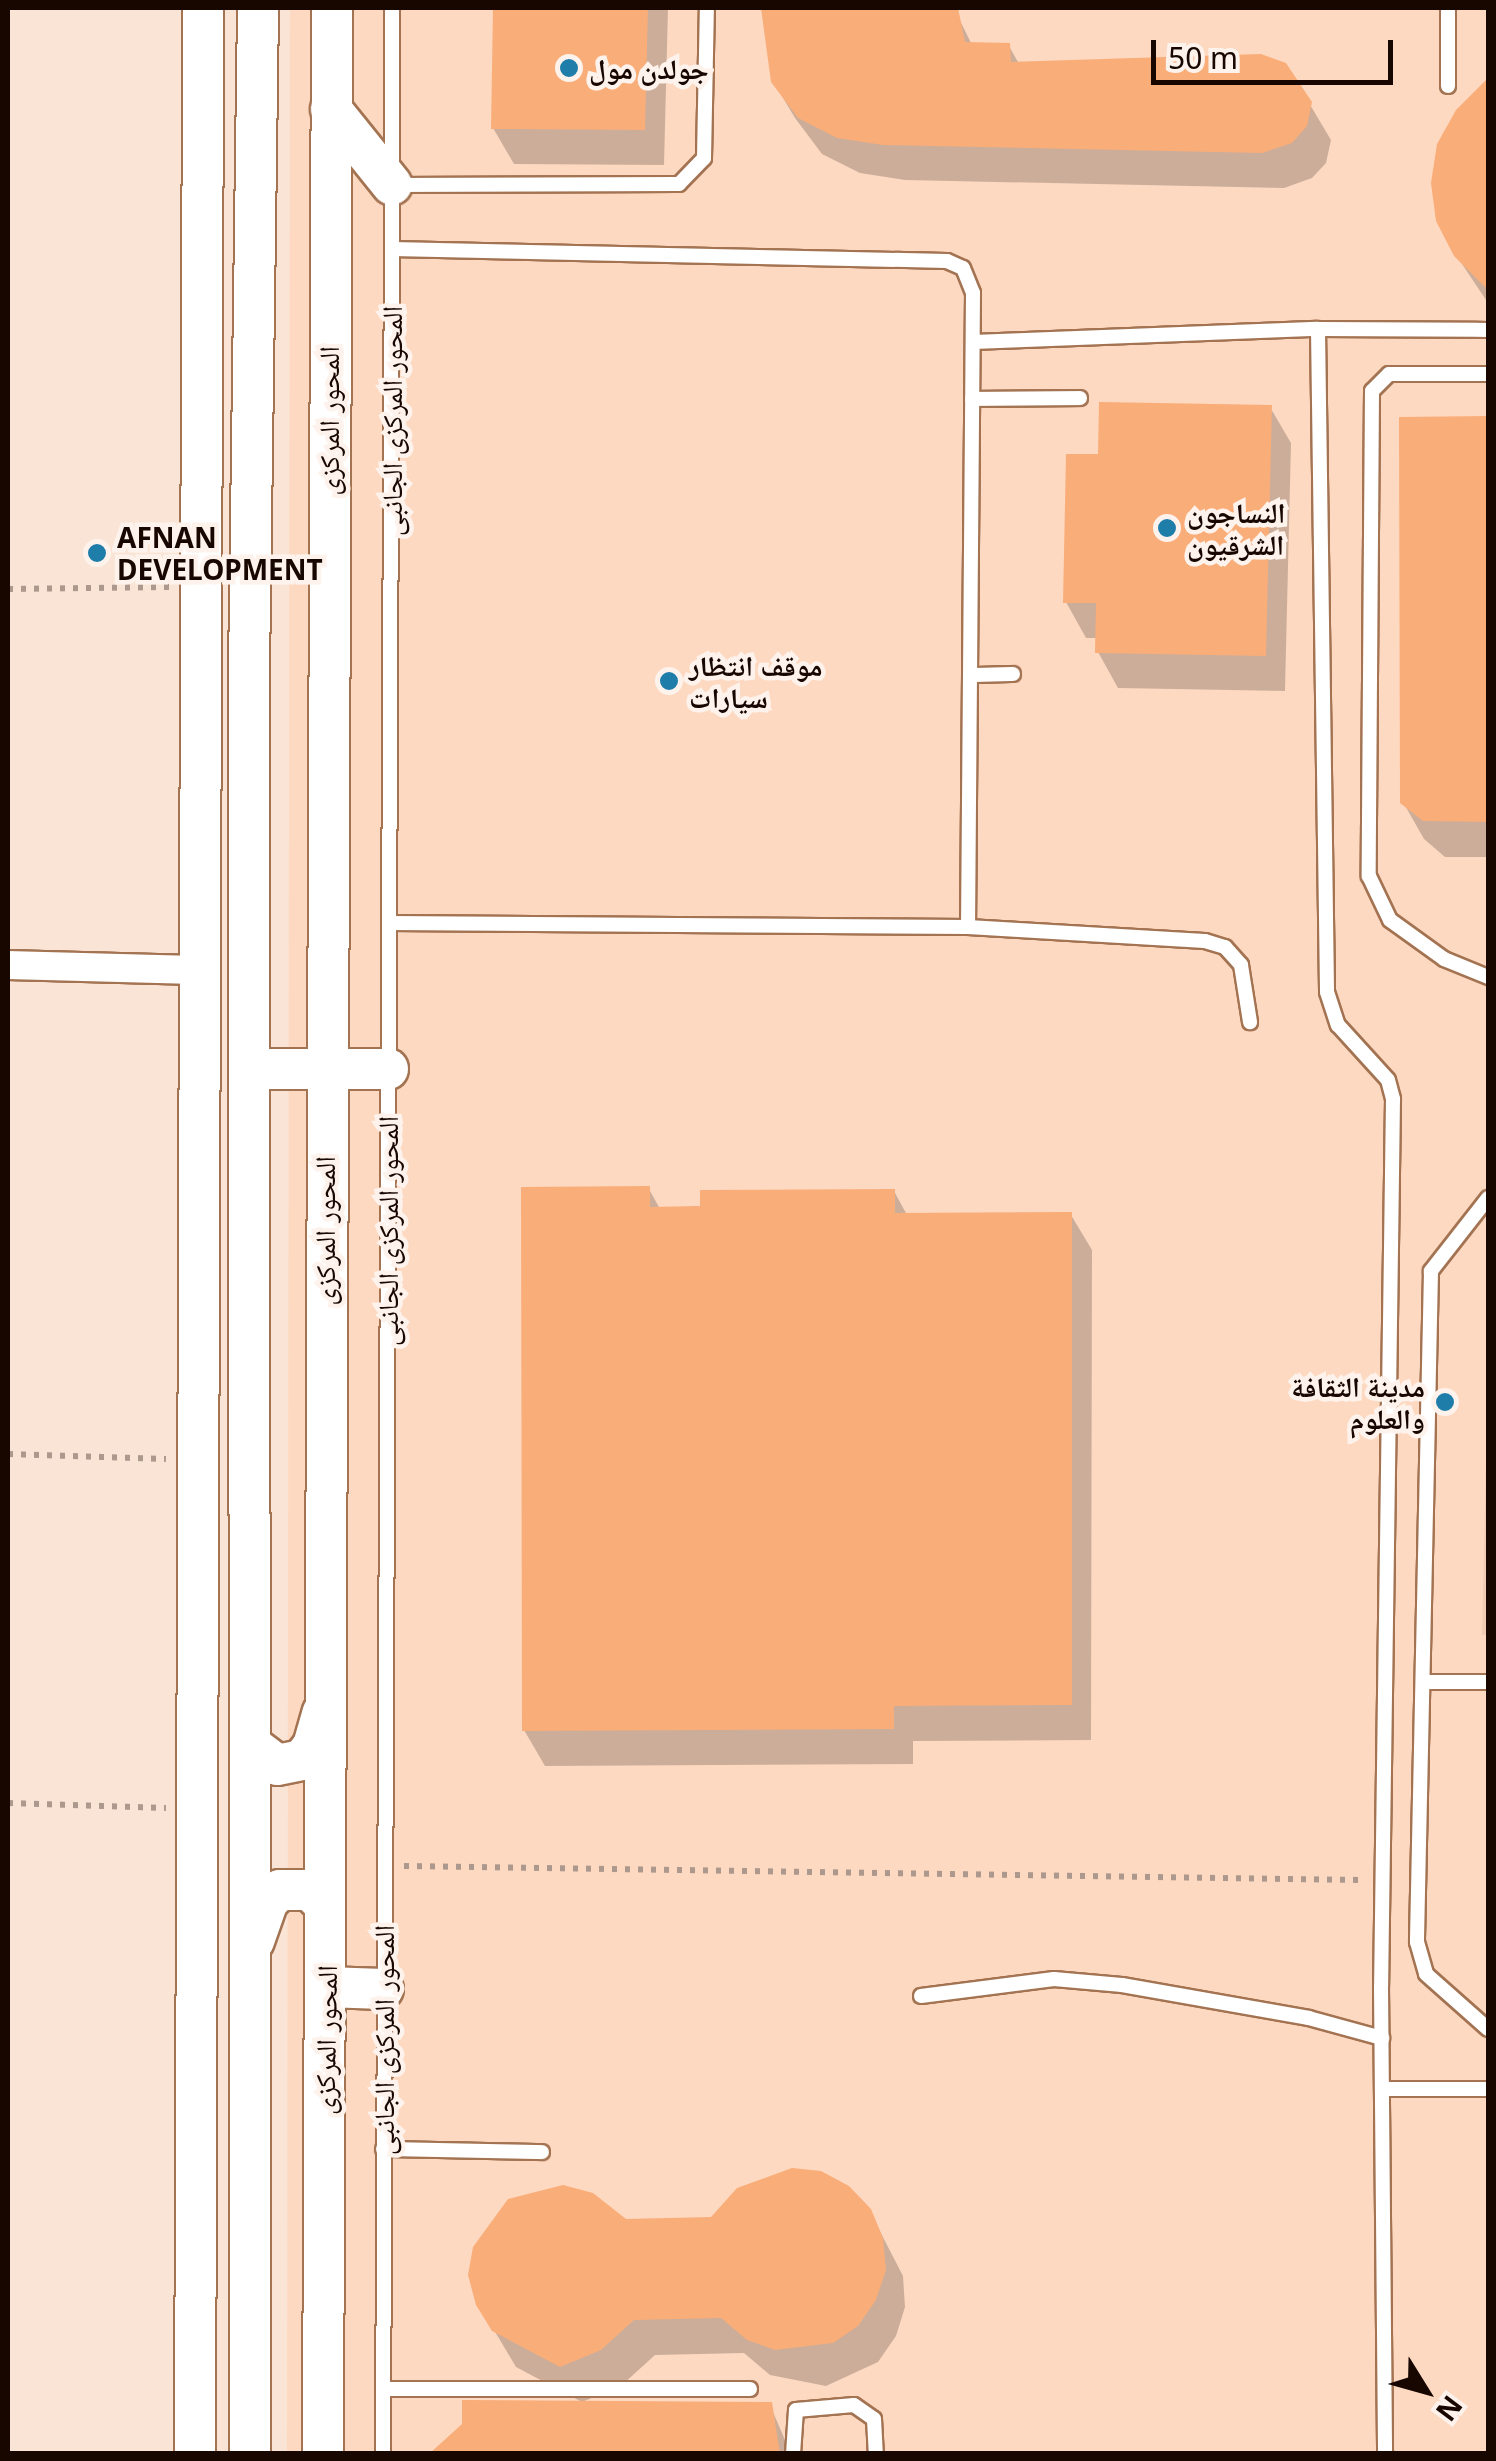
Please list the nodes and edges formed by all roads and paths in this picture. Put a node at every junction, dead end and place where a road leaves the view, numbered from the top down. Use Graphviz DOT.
graph roads {
  1 [pos="203,8"];
  2 [pos="258,8"];
  3 [pos="332,8"];
  4 [pos="392,8"];
  5 [pos="707,8"];
  6 [pos="1448,8"];
  7 [pos="1448,86"];
  8 [pos="331,109"];
  9 [pos="392,185"];
  10 [pos="392,249"];
  11 [pos="1318,329"];
  12 [pos="1488,330"];
  13 [pos="973,342"];
  14 [pos="1488,374"];
  15 [pos="1080,398"];
  16 [pos="972,399"];
  17 [pos="8,588"];
  18 [pos="201,598"];
  19 [pos="250,647"];
  20 [pos="973,674"];
  21 [pos="1013,674"];
  22 [pos="388,923"];
  23 [pos="968,927"];
  24 [pos="8,965"];
  25 [pos="200,970"];
  26 [pos="1488,977"];
  27 [pos="1250,1022"];
  28 [pos="325,1066"];
  29 [pos="253,1069"];
  30 [pos="388,1069"];
  31 [pos="1488,1198"];
  32 [pos="8,1454"];
  33 [pos="198,1460"];
  34 [pos="1423,1682"];
  35 [pos="1488,1682"];
  36 [pos="329,1689"];
  37 [pos="252,1746"];
  38 [pos="8,1803"];
  39 [pos="197,1809"];
  40 [pos="384,1866"];
  41 [pos="1382,1880"];
  42 [pos="325,1906"];
  43 [pos="248,1960"];
  44 [pos="326,1986"];
  45 [pos="383,1989"];
  46 [pos="921,1996"];
  47 [pos="1488,2030"];
  48 [pos="1382,2038"];
  49 [pos="1382,2089"];
  50 [pos="1488,2089"];
  51 [pos="383,2149"];
  52 [pos="542,2152"];
  53 [pos="383,2389"];
  54 [pos="750,2390"];
  55 [pos="195,2454"];
  56 [pos="250,2454"];
  57 [pos="322,2454"];
  58 [pos="383,2454"];
  59 [pos="793,2454"];
  60 [pos="876,2454"];
  61 [pos="1385,2454"];
  1 -- 18 [label="main road"];
  2 -- 19 [label="main road"];
  3 -- 8 [label="main road, المحور المركزى"];
  4 -- 9 [label="lane, المحور المركزى الجانبى"];
  5 -- 9 [label="lane"];
  6 -- 7 [label="lane"];
  8 -- 9 [label="main road"];
  8 -- 28 [label="main road, المحور المركزى"];
  9 -- 10 [label="lane, المحور المركزى الجانبى"];
  10 -- 13 [label="lane"];
  10 -- 22 [label="lane, المحور المركزى الجانبى"];
  11 -- 12 [label="lane"];
  11 -- 13 [label="lane"];
  11 -- 41 [label="lane"];
  13 -- 16 [label="lane"];
  14 -- 26 [label="lane"];
  15 -- 16 [label="lane"];
  16 -- 20 [label="lane"];
  17 -- 18 [label="path"];
  18 -- 19 [label="main road"];
  18 -- 25 [label="main road"];
  19 -- 29 [label="main road"];
  20 -- 21 [label="lane"];
  20 -- 23 [label="lane"];
  22 -- 23 [label="lane"];
  22 -- 30 [label="lane, المحور المركزى الجانبى"];
  23 -- 27 [label="lane"];
  24 -- 25 [label="street"];
  25 -- 33 [label="main road"];
  28 -- 29 [label="main road"];
  28 -- 30 [label="main road"];
  28 -- 36 [label="main road, المحور المركزى"];
  29 -- 37 [label="main road"];
  30 -- 40 [label="lane, المحور المركزى الجانبى"];
  31 -- 34 [label="lane"];
  32 -- 33 [label="path"];
  33 -- 39 [label="main road"];
  34 -- 35 [label="lane"];
  34 -- 47 [label="lane"];
  36 -- 37 [label="main road"];
  36 -- 42 [label="main road, المحور المركزى"];
  37 -- 43 [label="main road"];
  38 -- 39 [label="path"];
  39 -- 55 [label="main road"];
  40 -- 41 [label="path"];
  40 -- 45 [label="lane, المحور المركزى الجانبى"];
  41 -- 48 [label="lane"];
  42 -- 43 [label="main road"];
  42 -- 44 [label="main road, المحور المركزى"];
  43 -- 56 [label="main road"];
  44 -- 45 [label="main road"];
  44 -- 57 [label="main road, المحور المركزى"];
  45 -- 51 [label="lane, المحور المركزى الجانبى"];
  46 -- 48 [label="lane"];
  48 -- 49 [label="lane"];
  49 -- 50 [label="lane"];
  49 -- 61 [label="lane"];
  51 -- 52 [label="lane"];
  51 -- 53 [label="lane, المحور المركزى الجانبى"];
  53 -- 54 [label="lane"];
  53 -- 58 [label="lane, المحور المركزى الجانبى"];
  59 -- 60 [label="lane"];
}
